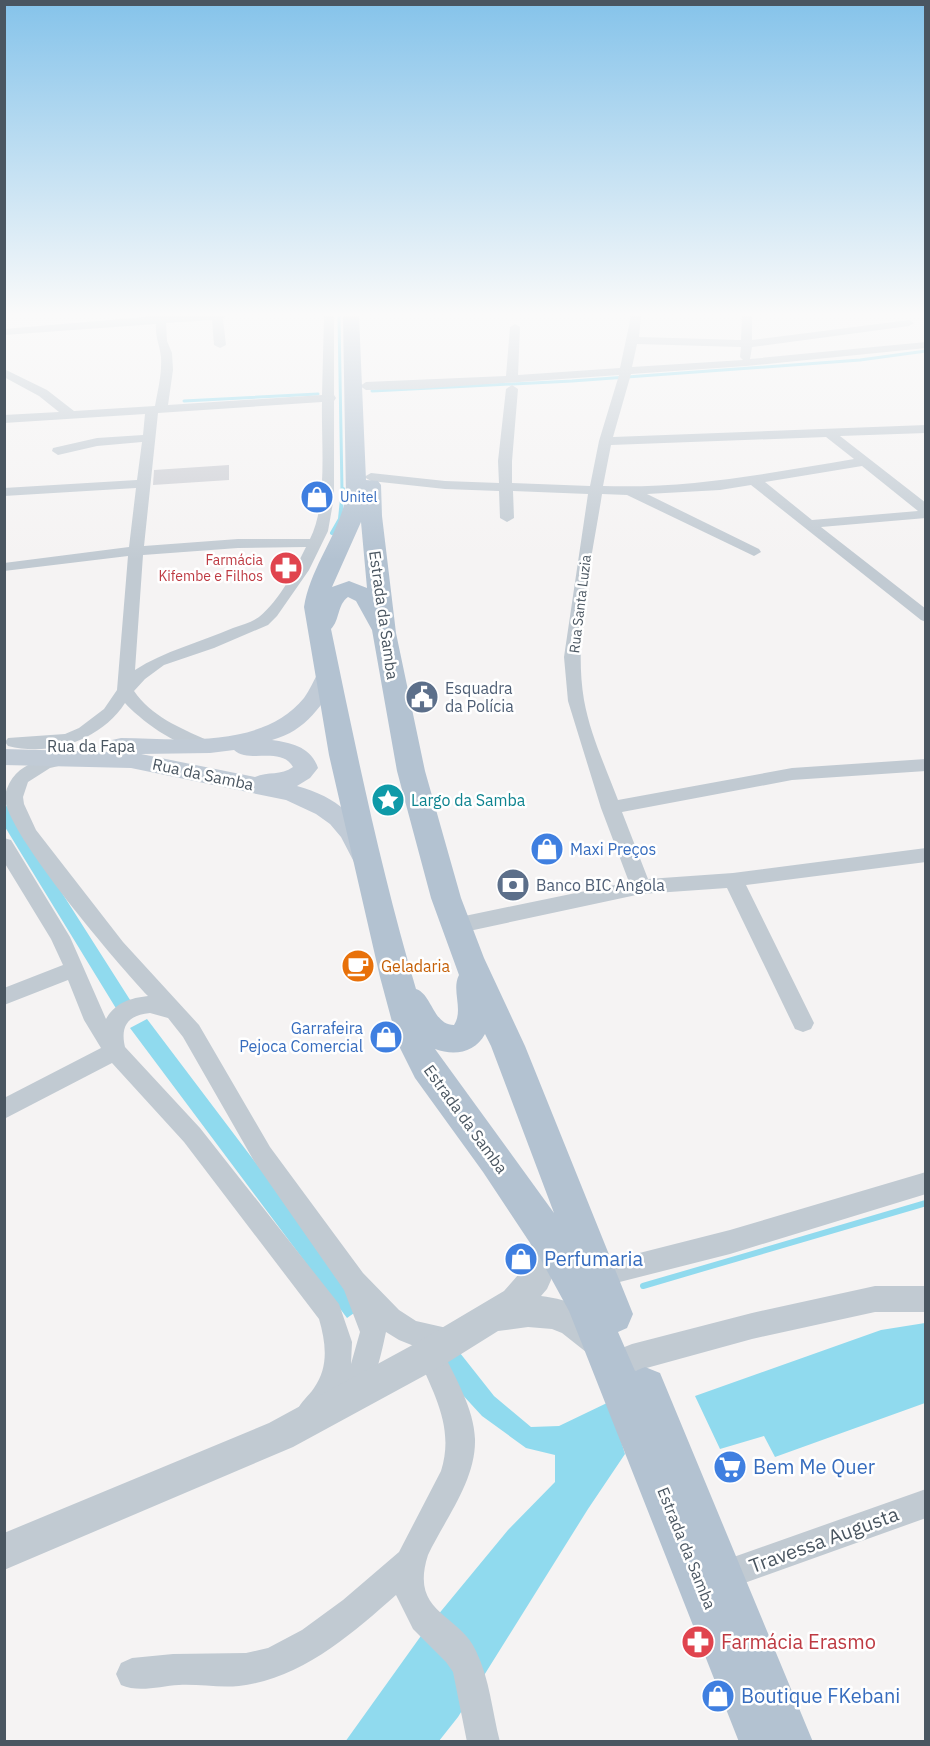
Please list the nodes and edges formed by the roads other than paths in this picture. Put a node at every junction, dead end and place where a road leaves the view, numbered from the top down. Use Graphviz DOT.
graph roads {
  1 [pos="49,397"];
  2 [pos="158,397"];
  3 [pos="296,397"];
  4 [pos="329,397"];
  5 [pos="353,397"];
  6 [pos="366,397"];
  7 [pos="511,397"];
  8 [pos="618,397"];
  9 [pos="156,408"];
  10 [pos="70,414"];
  11 [pos="4,419"];
  12 [pos="926,429"];
  13 [pos="830,434"];
  14 [pos="147,438"];
  15 [pos="605,441"];
  16 [pos="58,451"];
  17 [pos="862,462"];
  18 [pos="371,477"];
  19 [pos="753,480"];
  20 [pos="143,484"];
  21 [pos="505,488"];
  22 [pos="598,490"];
  23 [pos="630,490"];
  24 [pos="4,492"];
  25 [pos="926,512"];
  26 [pos="507,518"];
  27 [pos="809,524"];
  28 [pos="316,543"];
  29 [pos="136,551"];
  30 [pos="754,552"];
  31 [pos="4,567"];
  32 [pos="926,616"];
  33 [pos="384,633"];
  34 [pos="321,639"];
  35 [pos="328,675"];
  36 [pos="125,690"];
  37 [pos="201,744"];
  38 [pos="8,747"];
  39 [pos="83,758"];
  40 [pos="926,765"];
  41 [pos="204,773"];
  42 [pos="610,808"];
  43 [pos="4,845"];
  44 [pos="926,855"];
  45 [pos="368,864"];
  46 [pos="733,880"];
  47 [pos="641,886"];
  48 [pos="462,942"];
  49 [pos="76,971"];
  50 [pos="396,977"];
  51 [pos="4,997"];
  52 [pos="176,1012"];
  53 [pos="802,1023"];
  54 [pos="115,1051"];
  55 [pos="4,1109"];
  56 [pos="926,1183"];
  57 [pos="542,1227"];
  58 [pos="596,1276"];
  59 [pos="354,1282"];
  60 [pos="926,1299"];
  61 [pos="490,1317"];
  62 [pos="440,1347"];
  63 [pos="625,1368"];
  64 [pos="335,1404"];
  65 [pos="281,1434"];
  66 [pos="661,1452"];
  67 [pos="926,1503"];
  68 [pos="4,1552"];
  69 [pos="410,1563"];
  70 [pos="722,1576"];
  71 [pos="132,1674"];
  72 [pos="484,1742"];
  73 [pos="765,1742"];
  74 [pos="788,1742"];
  1 -- 10 [label="street"];
  2 -- 9 [label="street"];
  3 -- 9 [label="street"];
  4 -- 28 [label="street"];
  5 -- 34 [label="main road, Estrada da Samba"];
  6 -- 18 [label="main road, Estrada da Samba"];
  7 -- 21 [label="street"];
  8 -- 15 [label="street, Rua Santa Luzia"];
  9 -- 10 [label="street"];
  9 -- 14 [label="street"];
  10 -- 11 [label="street"];
  12 -- 13 [label="street"];
  13 -- 15 [label="street"];
  13 -- 17 [label="street"];
  14 -- 16 [label="street"];
  14 -- 20 [label="street"];
  15 -- 22 [label="street, Rua Santa Luzia"];
  17 -- 19 [label="street"];
  17 -- 25 [label="street"];
  18 -- 21 [label="street"];
  18 -- 33 [label="main road, Estrada da Samba"];
  19 -- 23 [label="street"];
  19 -- 27 [label="street"];
  20 -- 24 [label="street"];
  20 -- 29 [label="street"];
  21 -- 22 [label="street"];
  21 -- 26 [label="street"];
  22 -- 23 [label="street"];
  22 -- 42 [label="street, Rua Santa Luzia"];
  23 -- 30 [label="street"];
  25 -- 27 [label="street"];
  27 -- 32 [label="street"];
  28 -- 29 [label="street"];
  28 -- 36 [label="street"];
  29 -- 31 [label="street"];
  29 -- 36 [label="street"];
  33 -- 34 [label="main road"];
  33 -- 48 [label="main road, Estrada da Samba"];
  34 -- 35 [label="main road, Estrada da Samba"];
  35 -- 37 [label="main road, Rua da Fapa"];
  35 -- 45 [label="main road, Estrada da Samba"];
  36 -- 37 [label="street"];
  36 -- 38 [label="street"];
  37 -- 38 [label="main road, Rua da Fapa"];
  37 -- 41 [label="main road"];
  38 -- 39 [label="main road, Rua da Samba"];
  39 -- 41 [label="main road, Rua da Samba"];
  39 -- 52 [label="street"];
  40 -- 42 [label="street"];
  41 -- 45 [label="main road, Rua da Samba"];
  42 -- 47 [label="street, Rua Santa Luzia"];
  43 -- 49 [label="street"];
  44 -- 46 [label="street"];
  45 -- 50 [label="main road, Estrada da Samba"];
  46 -- 47 [label="street"];
  46 -- 53 [label="street"];
  47 -- 48 [label="street"];
  48 -- 50 [label="main road"];
  48 -- 58 [label="main road, Estrada da Samba"];
  49 -- 51 [label="street"];
  49 -- 54 [label="street"];
  50 -- 57 [label="main road, Estrada da Samba"];
  52 -- 54 [label="street"];
  52 -- 59 [label="street"];
  54 -- 55 [label="street"];
  54 -- 65 [label="street"];
  56 -- 58 [label="street"];
  57 -- 61 [label="street"];
  57 -- 63 [label="main road, Estrada da Samba"];
  58 -- 63 [label="main road, Estrada da Samba"];
  59 -- 62 [label="street"];
  59 -- 64 [label="street"];
  60 -- 63 [label="street"];
  61 -- 62 [label="street"];
  61 -- 63 [label="street"];
  62 -- 64 [label="street"];
  62 -- 69 [label="street"];
  63 -- 66 [label="main road, Estrada da Samba"];
  64 -- 65 [label="street"];
  65 -- 68 [label="street"];
  66 -- 70 [label="main road, Estrada da Samba"];
  66 -- 73 [label="main road, Estrada da Samba"];
  67 -- 70 [label="street, Travessa Augusta"];
  69 -- 71 [label="street"];
  69 -- 72 [label="street"];
  70 -- 74 [label="main road, Estrada da Samba"];
}
